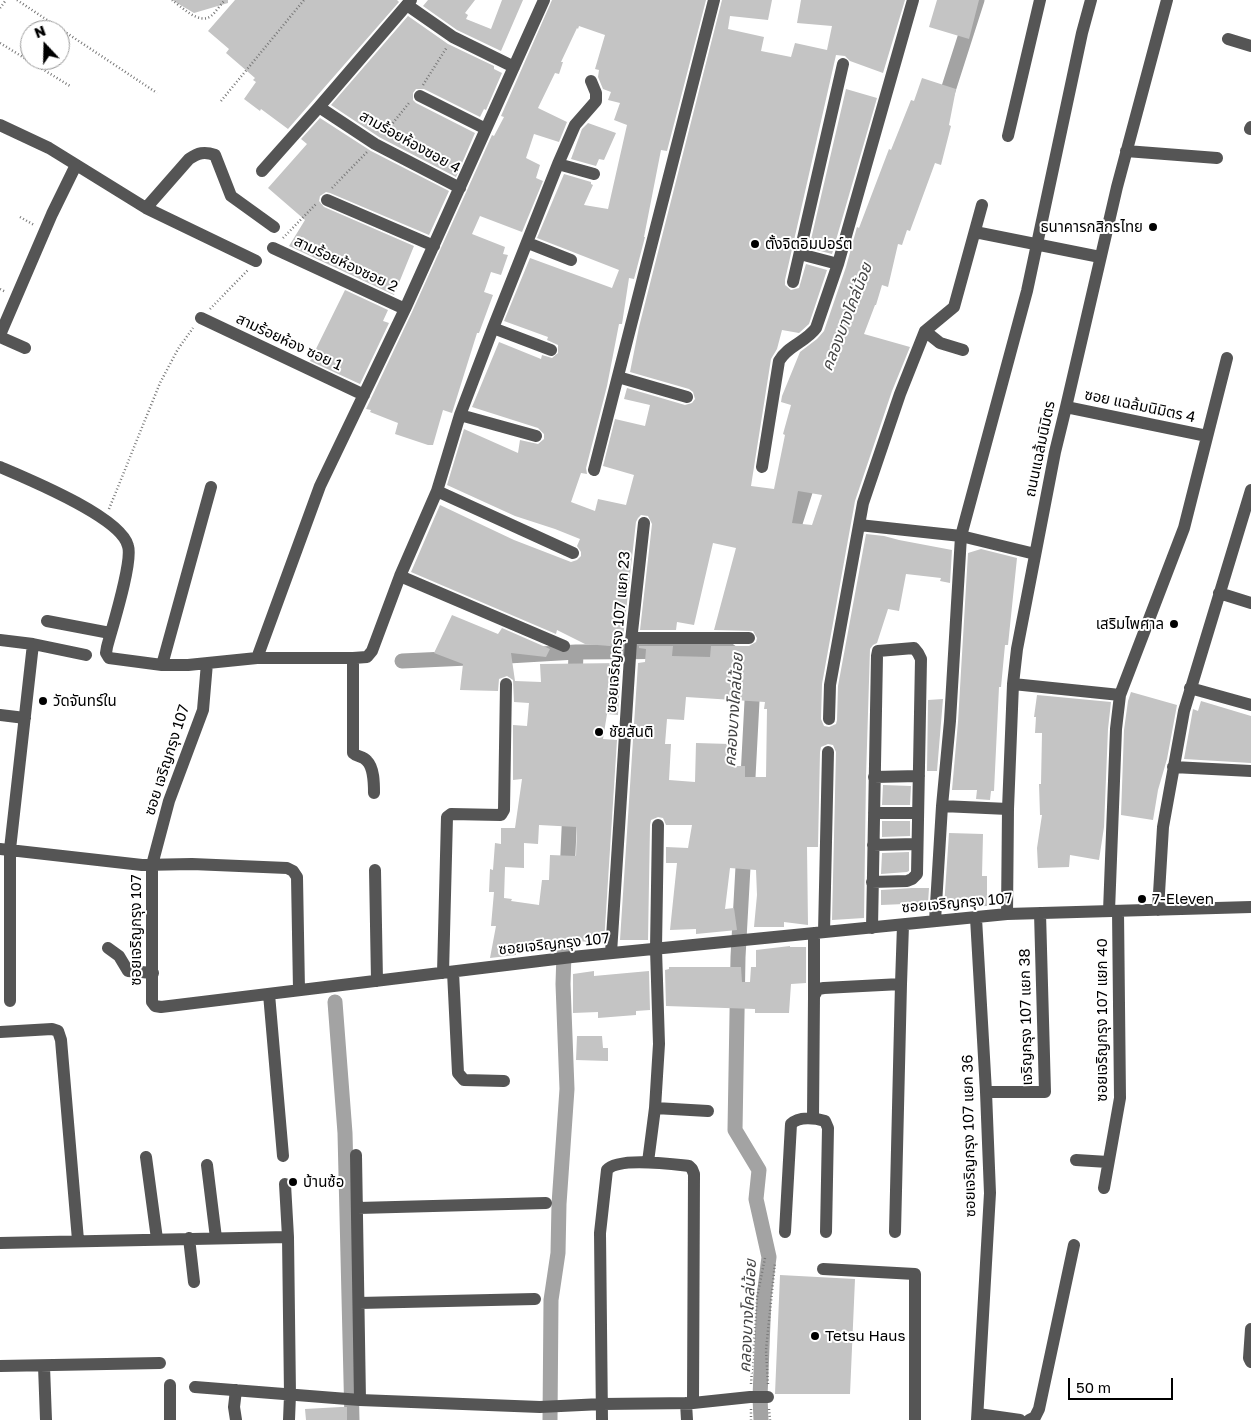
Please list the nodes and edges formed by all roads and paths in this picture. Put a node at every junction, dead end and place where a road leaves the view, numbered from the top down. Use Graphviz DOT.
graph roads {
  1 [pos="6,0"];
  2 [pos="17,0"];
  3 [pos="172,0"];
  4 [pos="224,0"];
  5 [pos="304,0"];
  6 [pos="544,0"];
  7 [pos="714,0"];
  8 [pos="913,0"];
  9 [pos="1040,0"];
  10 [pos="1091,0"];
  11 [pos="1167,0"];
  12 [pos="409,3"];
  13 [pos="0,8"];
  14 [pos="1228,39"];
  15 [pos="0,44"];
  16 [pos="1251,46"];
  17 [pos="843,64"];
  18 [pos="514,67"];
  19 [pos="591,81"];
  20 [pos="70,86"];
  21 [pos="157,93"];
  22 [pos="420,96"];
  23 [pos="220,101"];
  24 [pos="319,107"];
  25 [pos="0,125"];
  26 [pos="486,129"];
  27 [pos="1008,136"];
  28 [pos="1126,151"];
  29 [pos="1218,158"];
  30 [pos="558,164"];
  31 [pos="76,165"];
  32 [pos="262,171"];
  33 [pos="594,174"];
  34 [pos="460,188"];
  35 [pos="327,200"];
  36 [pos="982,205"];
  37 [pos="146,208"];
  38 [pos="274,227"];
  39 [pos="976,232"];
  40 [pos="528,243"];
  41 [pos="1037,244"];
  42 [pos="434,246"];
  43 [pos="273,248"];
  44 [pos="800,254"];
  45 [pos="1100,257"];
  46 [pos="571,260"];
  47 [pos="256,261"];
  48 [pos="838,264"];
  49 [pos="793,282"];
  50 [pos="405,309"];
  51 [pos="201,318"];
  52 [pos="493,328"];
  53 [pos="925,330"];
  54 [pos="1,332"];
  55 [pos="25,348"];
  56 [pos="551,350"];
  57 [pos="962,350"];
  58 [pos="1227,358"];
  59 [pos="618,377"];
  60 [pos="364,395"];
  61 [pos="687,396"];
  62 [pos="1066,407"];
  63 [pos="460,415"];
  64 [pos="536,436"];
  65 [pos="1207,436"];
  66 [pos="0,466"];
  67 [pos="762,467"];
  68 [pos="594,470"];
  69 [pos="211,487"];
  70 [pos="1251,490"];
  71 [pos="437,491"];
  72 [pos="1248,508"];
  73 [pos="644,523"];
  74 [pos="859,525"];
  75 [pos="961,536"];
  76 [pos="573,554"];
  77 [pos="1035,554"];
  78 [pos="400,576"];
  79 [pos="1219,592"];
  80 [pos="1251,603"];
  81 [pos="47,621"];
  82 [pos="110,634"];
  83 [pos="749,638"];
  84 [pos="632,639"];
  85 [pos="0,640"];
  86 [pos="33,644"];
  87 [pos="564,646"];
  88 [pos="86,655"];
  89 [pos="257,658"];
  90 [pos="353,658"];
  91 [pos="207,663"];
  92 [pos="162,665"];
  93 [pos="506,684"];
  94 [pos="1013,684"];
  95 [pos="1190,688"];
  96 [pos="1120,695"];
  97 [pos="1251,705"];
  98 [pos="0,715"];
  99 [pos="24,718"];
  100 [pos="829,719"];
  101 [pos="828,752"];
  102 [pos="1174,767"];
  103 [pos="1251,771"];
  104 [pos="919,776"];
  105 [pos="874,777"];
  106 [pos="374,793"];
  107 [pos="942,806"];
  108 [pos="1008,808"];
  109 [pos="874,813"];
  110 [pos="918,813"];
  111 [pos="658,825"];
  112 [pos="918,844"];
  113 [pos="873,845"];
  114 [pos="5,849"];
  115 [pos="152,865"];
  116 [pos="375,870"];
  117 [pos="872,882"];
  118 [pos="1251,907"];
  119 [pos="1158,910"];
  120 [pos="1113,911"];
  121 [pos="1040,913"];
  122 [pos="1007,914"];
  123 [pos="976,918"];
  124 [pos="935,922"];
  125 [pos="903,925"];
  126 [pos="872,928"];
  127 [pos="819,933"];
  128 [pos="108,948"];
  129 [pos="656,949"];
  130 [pos="611,953"];
  131 [pos="448,972"];
  132 [pos="153,973"];
  133 [pos="377,981"];
  134 [pos="901,984"];
  135 [pos="299,990"];
  136 [pos="269,994"];
  137 [pos="814,996"];
  138 [pos="10,1001"];
  139 [pos="0,1032"];
  140 [pos="504,1081"];
  141 [pos="986,1092"];
  142 [pos="655,1108"];
  143 [pos="708,1111"];
  144 [pos="813,1118"];
  145 [pos="356,1155"];
  146 [pos="283,1156"];
  147 [pos="146,1157"];
  148 [pos="1076,1160"];
  149 [pos="648,1162"];
  150 [pos="1108,1162"];
  151 [pos="207,1165"];
  152 [pos="285,1184"];
  153 [pos="1104,1188"];
  154 [pos="546,1203"];
  155 [pos="358,1208"];
  156 [pos="785,1232"];
  157 [pos="826,1232"];
  158 [pos="895,1232"];
  159 [pos="288,1237"];
  160 [pos="189,1238"];
  161 [pos="216,1238"];
  162 [pos="157,1239"];
  163 [pos="78,1240"];
  164 [pos="0,1243"];
  165 [pos="1074,1245"];
  166 [pos="765,1258"];
  167 [pos="776,1263"];
  168 [pos="823,1269"];
  169 [pos="194,1282"];
  170 [pos="535,1299"];
  171 [pos="359,1303"];
  172 [pos="1251,1329"];
  173 [pos="1251,1362"];
  174 [pos="160,1363"];
  175 [pos="0,1366"];
  176 [pos="44,1366"];
  177 [pos="170,1385"];
  178 [pos="195,1387"];
  179 [pos="236,1390"];
  180 [pos="290,1395"];
  181 [pos="750,1397"];
  182 [pos="768,1397"];
  183 [pos="360,1400"];
  184 [pos="690,1403"];
  185 [pos="602,1404"];
  186 [pos="978,1417"];
  187 [pos="46,1420"];
  188 [pos="170,1420"];
  189 [pos="236,1420"];
  190 [pos="289,1420"];
  191 [pos="602,1420"];
  192 [pos="687,1420"];
  193 [pos="751,1420"];
  194 [pos="770,1420"];
  195 [pos="915,1420"];
  196 [pos="1020,1420"];
  197 [pos="1029,1420"];
  1 -- 13 [label="path"];
  2 -- 21 [label="path"];
  3 -- 4 [label="path"];
  5 -- 23 [label="path"];
  6 -- 18 [label="street"];
  7 -- 59 [label="street"];
  8 -- 48 [label="street"];
  9 -- 27 [label="street"];
  10 -- 41 [label="street"];
  11 -- 28 [label="street, ถนนแฉล้มนิมิตร"];
  12 -- 18 [label="street"];
  12 -- 24 [label="street"];
  14 -- 16 [label="street"];
  15 -- 20 [label="path"];
  17 -- 44 [label="street"];
  18 -- 26 [label="street"];
  19 -- 30 [label="street"];
  22 -- 26 [label="street"];
  24 -- 32 [label="street"];
  24 -- 34 [label="street, สามร้อยห้องซอย 4"];
  25 -- 31 [label="street"];
  26 -- 34 [label="street"];
  28 -- 29 [label="street"];
  28 -- 45 [label="street, ถนนแฉล้มนิมิตร"];
  30 -- 33 [label="street"];
  30 -- 40 [label="street"];
  31 -- 37 [label="street"];
  31 -- 54 [label="street"];
  34 -- 42 [label="street"];
  35 -- 42 [label="street"];
  36 -- 39 [label="street"];
  37 -- 38 [label="street"];
  37 -- 47 [label="street"];
  39 -- 41 [label="street"];
  39 -- 53 [label="street"];
  40 -- 46 [label="street"];
  40 -- 52 [label="street"];
  41 -- 45 [label="street"];
  41 -- 75 [label="street"];
  42 -- 50 [label="street"];
  43 -- 50 [label="street, สามร้อยห้องซอย 2"];
  44 -- 48 [label="street"];
  44 -- 49 [label="street"];
  45 -- 62 [label="street, ถนนแฉล้มนิมิตร"];
  48 -- 67 [label="street"];
  50 -- 60 [label="street"];
  51 -- 60 [label="street, สามร้อยห้อง ซอย 1"];
  52 -- 56 [label="street"];
  52 -- 63 [label="street"];
  53 -- 57 [label="street"];
  53 -- 74 [label="street"];
  54 -- 55 [label="street"];
  58 -- 65 [label="street, ซอยเจริญกรุง 107 แยก 40"];
  59 -- 61 [label="street"];
  59 -- 68 [label="street"];
  60 -- 89 [label="street"];
  62 -- 65 [label="street, ซอย แฉล้มนิมิตร 4"];
  62 -- 77 [label="street, ถนนแฉล้มนิมิตร"];
  63 -- 64 [label="street"];
  63 -- 71 [label="street"];
  65 -- 96 [label="street, ซอยเจริญกรุง 107 แยก 40"];
  66 -- 82 [label="street"];
  69 -- 92 [label="street"];
  70 -- 72 [label="street"];
  71 -- 76 [label="street"];
  71 -- 78 [label="street"];
  72 -- 79 [label="street"];
  73 -- 84 [label="street, ซอยเจริญกรุง 107 แยก 23"];
  74 -- 75 [label="street"];
  74 -- 100 [label="street"];
  75 -- 77 [label="street"];
  75 -- 107 [label="street"];
  77 -- 94 [label="street, ถนนแฉล้มนิมิตร"];
  78 -- 87 [label="street"];
  78 -- 90 [label="street"];
  79 -- 80 [label="street"];
  79 -- 95 [label="street"];
  81 -- 82 [label="street"];
  82 -- 92 [label="street"];
  83 -- 84 [label="street"];
  84 -- 130 [label="street, ซอยเจริญกรุง 107 แยก 23"];
  85 -- 86 [label="street"];
  86 -- 88 [label="street"];
  86 -- 99 [label="street"];
  89 -- 90 [label="street"];
  89 -- 91 [label="street"];
  90 -- 106 [label="street"];
  91 -- 92 [label="street"];
  91 -- 115 [label="street, ซอย เจริญกรุง 107"];
  93 -- 131 [label="street"];
  94 -- 96 [label="street"];
  94 -- 108 [label="street, ถนนแฉล้มนิมิตร"];
  95 -- 97 [label="street"];
  95 -- 102 [label="street"];
  96 -- 120 [label="street, ซอยเจริญกรุง 107 แยก 40"];
  98 -- 99 [label="street"];
  99 -- 114 [label="street"];
  101 -- 127 [label="street"];
  102 -- 103 [label="street"];
  102 -- 119 [label="street"];
  104 -- 105 [label="street"];
  104 -- 105 [label="street"];
  104 -- 110 [label="street"];
  105 -- 109 [label="street"];
  107 -- 108 [label="street"];
  107 -- 124 [label="street"];
  108 -- 122 [label="street, ถนนแฉล้มนิมิตร"];
  109 -- 110 [label="street"];
  109 -- 113 [label="street"];
  110 -- 112 [label="street"];
  111 -- 129 [label="street"];
  112 -- 113 [label="street"];
  112 -- 117 [label="street"];
  113 -- 117 [label="street"];
  114 -- 115 [label="street, ซอยเจริญกรุง 107"];
  114 -- 138 [label="street"];
  115 -- 132 [label="street, ซอยเจริญกรุง 107"];
  115 -- 135 [label="street"];
  116 -- 133 [label="street"];
  117 -- 126 [label="street"];
  118 -- 119 [label="street, ซอยเจริญกรุง 107"];
  119 -- 120 [label="street, ซอยเจริญกรุง 107"];
  120 -- 121 [label="street, ซอยเจริญกรุง 107"];
  120 -- 150 [label="street, ซอยเจริญกรุง 107 แยก 40"];
  121 -- 122 [label="street, ซอยเจริญกรุง 107"];
  121 -- 141 [label="street, เจริญกรุง 107 แยก 38"];
  122 -- 123 [label="street, ซอยเจริญกรุง 107"];
  123 -- 124 [label="street, ซอยเจริญกรุง 107"];
  123 -- 141 [label="street, ซอยเจริญกรุง 107 แยก 36"];
  124 -- 125 [label="street, ซอยเจริญกรุง 107"];
  125 -- 126 [label="street, ซอยเจริญกรุง 107"];
  125 -- 134 [label="street"];
  126 -- 127 [label="street, ซอยเจริญกรุง 107"];
  127 -- 129 [label="street, ซอยเจริญกรุง 107"];
  127 -- 137 [label="street"];
  128 -- 132 [label="street"];
  129 -- 130 [label="street, ซอยเจริญกรุง 107"];
  129 -- 142 [label="street"];
  130 -- 131 [label="street, ซอยเจริญกรุง 107"];
  131 -- 133 [label="street, ซอยเจริญกรุง 107"];
  131 -- 140 [label="street"];
  132 -- 136 [label="street, ซอยเจริญกรุง 107"];
  133 -- 135 [label="street, ซอยเจริญกรุง 107"];
  134 -- 137 [label="street"];
  134 -- 158 [label="street"];
  135 -- 136 [label="street, ซอยเจริญกรุง 107"];
  136 -- 146 [label="street"];
  137 -- 144 [label="street"];
  139 -- 163 [label="street"];
  141 -- 186 [label="street, ซอยเจริญกรุง 107 แยก 36"];
  142 -- 143 [label="street"];
  142 -- 149 [label="street"];
  144 -- 156 [label="street"];
  144 -- 157 [label="street"];
  145 -- 155 [label="street"];
  147 -- 162 [label="street"];
  148 -- 150 [label="street"];
  149 -- 184 [label="street"];
  149 -- 185 [label="street"];
  150 -- 153 [label="street, ซอยเจริญกรุง 107 แยก 40"];
  151 -- 161 [label="street"];
  152 -- 159 [label="street"];
  154 -- 155 [label="street"];
  155 -- 171 [label="street"];
  159 -- 161 [label="street"];
  159 -- 180 [label="street"];
  160 -- 161 [label="street"];
  160 -- 162 [label="street"];
  160 -- 169 [label="street"];
  162 -- 163 [label="street"];
  163 -- 164 [label="street"];
  165 -- 197 [label="street"];
  166 -- 181 [label="path"];
  167 -- 182 [label="path"];
  168 -- 195 [label="street"];
  170 -- 171 [label="street"];
  171 -- 183 [label="street"];
  172 -- 173 [label="street"];
  174 -- 176 [label="street"];
  175 -- 176 [label="street"];
  176 -- 187 [label="street"];
  177 -- 188 [label="street"];
  178 -- 179 [label="street"];
  179 -- 180 [label="street"];
  179 -- 189 [label="street"];
  180 -- 183 [label="street"];
  180 -- 190 [label="street"];
  181 -- 182 [label="street"];
  181 -- 184 [label="street"];
  181 -- 193 [label="path"];
  182 -- 194 [label="path"];
  183 -- 185 [label="street"];
  184 -- 185 [label="street"];
  184 -- 192 [label="street"];
  185 -- 191 [label="street"];
  186 -- 196 [label="street, ซอยเจริญกรุง 107 แยก 36"];
}
